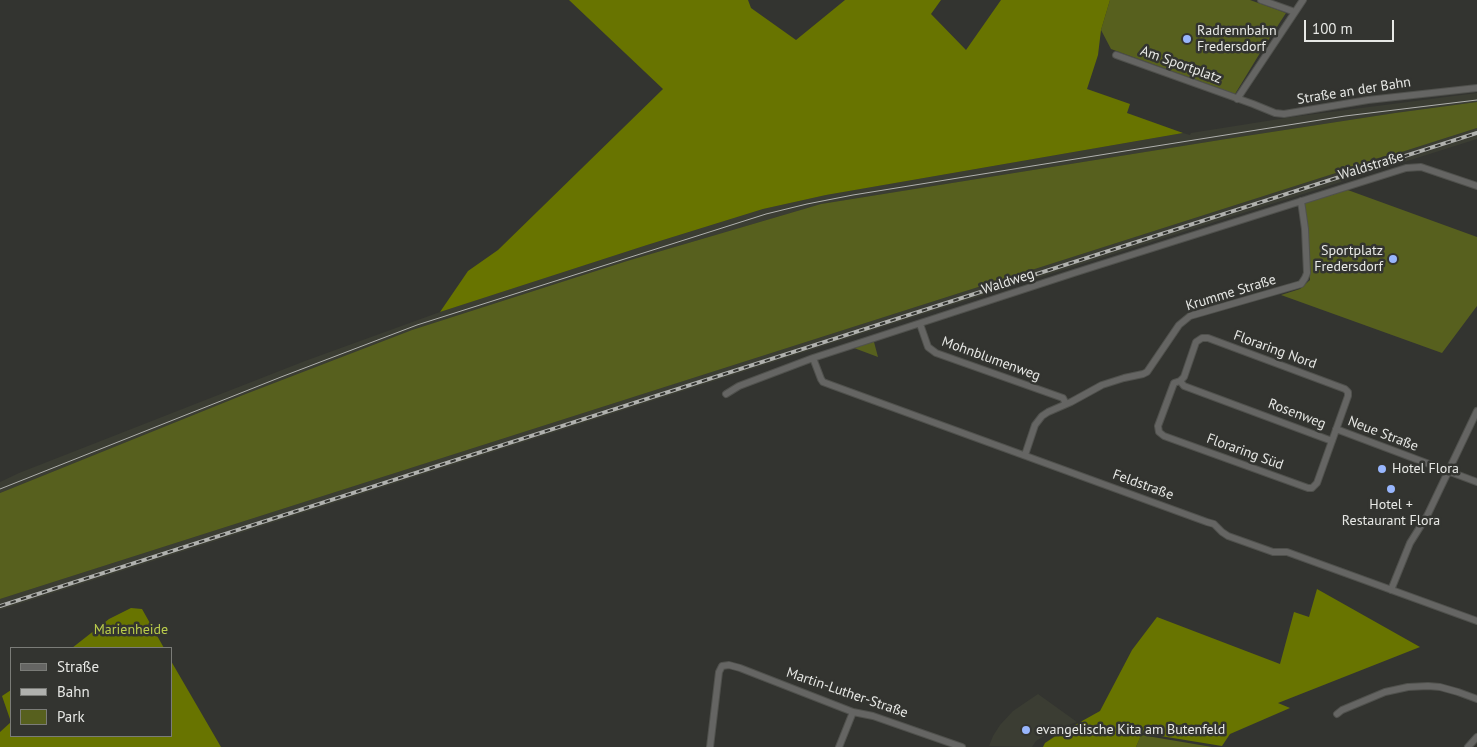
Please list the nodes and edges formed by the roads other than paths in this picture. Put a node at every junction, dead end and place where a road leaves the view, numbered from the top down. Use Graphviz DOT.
graph roads {
  1 [pos="1261,0"];
  2 [pos="1303,0"];
  3 [pos="1295,12"];
  4 [pos="1116,55"];
  5 [pos="1477,88"];
  6 [pos="1237,99"];
  7 [pos="1477,186"];
  8 [pos="1301,201"];
  9 [pos="920,324"];
  10 [pos="814,358"];
  11 [pos="1177,382"];
  12 [pos="726,394"];
  13 [pos="1066,404"];
  14 [pos="1477,410"];
  15 [pos="1336,430"];
  16 [pos="1332,441"];
  17 [pos="1024,455"];
  18 [pos="1447,471"];
  19 [pos="1477,482"];
  20 [pos="1392,590"];
  21 [pos="1477,621"];
  22 [pos="1477,699"];
  23 [pos="853,712"];
  24 [pos="1337,714"];
  25 [pos="1477,737"];
  26 [pos="944,744"];
  27 [pos="710,747"];
  28 [pos="839,747"];
  29 [pos="962,747"];
  30 [pos="1468,747"];
  1 -- 3 [label="street"];
  2 -- 3 [label="street"];
  3 -- 6 [label="street"];
  4 -- 6 [label="street, Am Sportplatz"];
  5 -- 6 [label="street, Straße an der Bahn"];
  7 -- 8 [label="street, Waldstraße"];
  8 -- 9 [label="street, Waldweg"];
  8 -- 13 [label="street, Krumme Straße"];
  9 -- 10 [label="street, Waldweg"];
  9 -- 13 [label="street, Mohnblumenweg"];
  10 -- 12 [label="street, Waldweg"];
  10 -- 17 [label="street, Feldstraße"];
  11 -- 15 [label="street, Floraring Nord"];
  11 -- 16 [label="street, Rosenweg"];
  11 -- 16 [label="street, Floraring Süd"];
  13 -- 17 [label="street, Krumme Straße"];
  14 -- 18 [label="street"];
  15 -- 16 [label="street, Floraring Süd"];
  15 -- 18 [label="street, Neue Straße"];
  17 -- 20 [label="street, Feldstraße"];
  18 -- 19 [label="street, Neue Straße"];
  18 -- 20 [label="street"];
  20 -- 21 [label="street, Feldstraße"];
  22 -- 24 [label="street"];
  23 -- 26 [label="street, Martin-Luther-Straße"];
  23 -- 27 [label="street, Martin-Luther-Straße"];
  23 -- 28 [label="street"];
  25 -- 30 [label="street"];
  26 -- 29 [label="street, Martin-Luther-Straße"];
}
